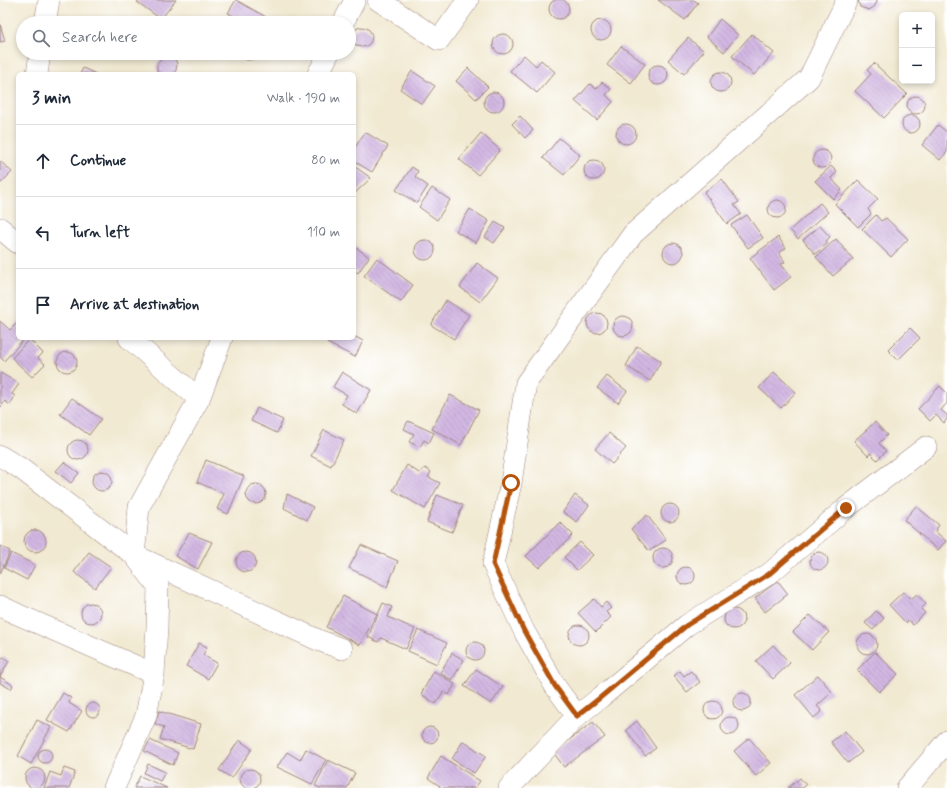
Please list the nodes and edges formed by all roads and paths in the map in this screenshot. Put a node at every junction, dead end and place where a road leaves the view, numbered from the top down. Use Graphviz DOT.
graph roads {
  1 [pos="49,0"];
  2 [pos="355,0"];
  3 [pos="378,0"];
  4 [pos="468,0"];
  5 [pos="847,0"];
  6 [pos="46,16"];
  7 [pos="347,16"];
  8 [pos="39,60"];
  9 [pos="325,60"];
  10 [pos="37,72"];
  11 [pos="319,72"];
  12 [pos="0,228"];
  13 [pos="16,241"];
  14 [pos="131,340"];
  15 [pos="221,340"];
  16 [pos="199,399"];
  17 [pos="926,447"];
  18 [pos="0,456"];
  19 [pos="134,555"];
  20 [pos="0,606"];
  21 [pos="342,649"];
  22 [pos="154,674"];
  23 [pos="577,716"];
  24 [pos="947,741"];
  25 [pos="114,788"];
  26 [pos="509,788"];
  27 [pos="907,788"];
  1 -- 6 [label="street"];
  2 -- 7 [label="street"];
  3 -- 4 [label="street"];
  5 -- 23 [label="street"];
  8 -- 10 [label="street"];
  9 -- 11 [label="street"];
  12 -- 13 [label="street"];
  14 -- 16 [label="street"];
  15 -- 16 [label="street"];
  16 -- 19 [label="street"];
  17 -- 23 [label="street"];
  18 -- 19 [label="street"];
  19 -- 21 [label="street"];
  19 -- 22 [label="street"];
  20 -- 22 [label="street"];
  22 -- 25 [label="street"];
  23 -- 26 [label="street"];
  24 -- 27 [label="street"];
}
